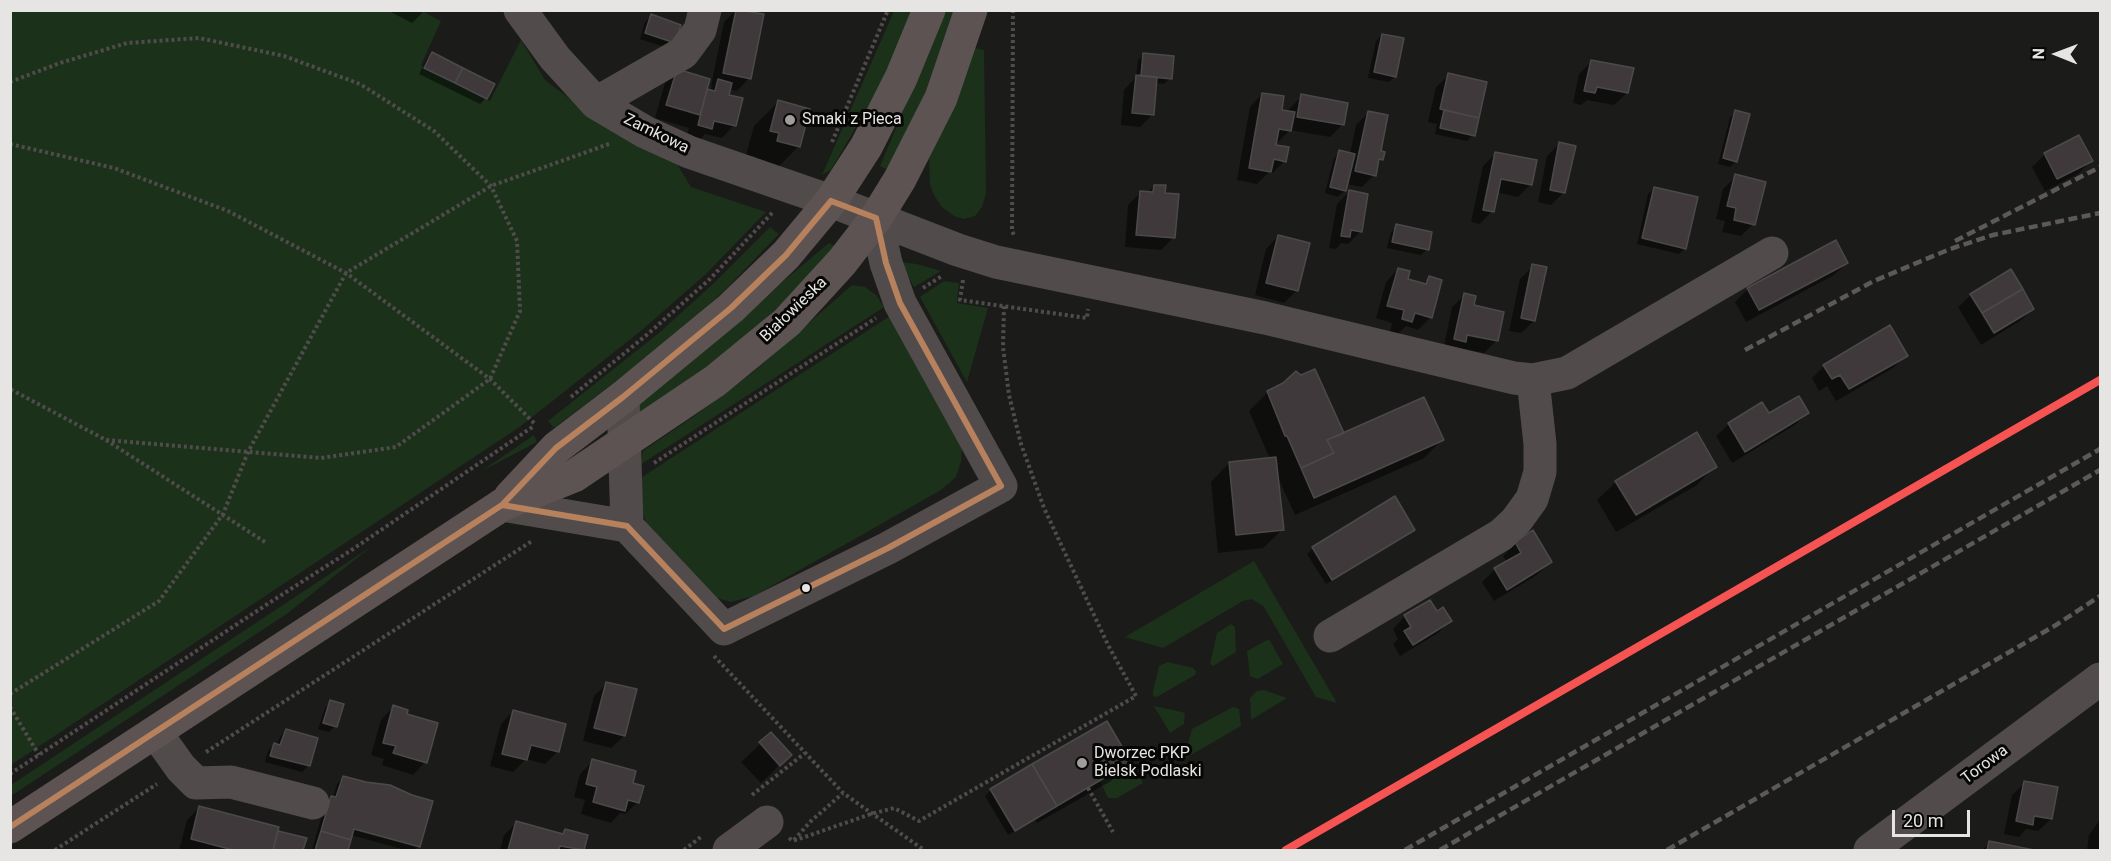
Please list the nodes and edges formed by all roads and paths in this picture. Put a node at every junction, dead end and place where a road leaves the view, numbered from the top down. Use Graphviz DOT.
graph roads {
  1 [pos="520,10"];
  2 [pos="705,10"];
  3 [pos="888,10"];
  4 [pos="929,10"];
  5 [pos="971,10"];
  6 [pos="1013,10"];
  7 [pos="10,82"];
  8 [pos="596,103"];
  9 [pos="645,132"];
  10 [pos="10,144"];
  11 [pos="828,150"];
  12 [pos="491,186"];
  13 [pos="831,201"];
  14 [pos="774,204"];
  15 [pos="876,218"];
  16 [pos="1019,244"];
  17 [pos="1772,253"];
  18 [pos="346,273"];
  19 [pos="1004,306"];
  20 [pos="886,312"];
  21 [pos="490,379"];
  22 [pos="1533,380"];
  23 [pos="10,389"];
  24 [pos="624,397"];
  25 [pos="562,404"];
  26 [pos="106,440"];
  27 [pos="624,442"];
  28 [pos="248,452"];
  29 [pos="646,469"];
  30 [pos="502,505"];
  31 [pos="223,514"];
  32 [pos="627,526"];
  33 [pos="535,539"];
  34 [pos="264,542"];
  35 [pos="1330,636"];
  36 [pos="708,649"];
  37 [pos="2100,679"];
  38 [pos="10,694"];
  39 [pos="10,707"];
  40 [pos="156,733"];
  41 [pos="39,755"];
  42 [pos="181,768"];
  43 [pos="10,774"];
  44 [pos="1088,788"];
  45 [pos="843,793"];
  46 [pos="313,803"];
  47 [pos="871,814"];
  48 [pos="767,822"];
  49 [pos="10,827"];
  50 [pos="1113,832"];
  51 [pos="793,841"];
  52 [pos="55,850"];
  53 [pos="729,850"];
  54 [pos="924,850"];
  55 [pos="1870,850"];
  1 -- 8 [label="street, Zamkowa"];
  2 -- 8 [label="street"];
  3 -- 11 [label="path"];
  4 -- 13 [label="main road, Białowieska"];
  5 -- 15 [label="main road, Białowieska"];
  6 -- 16 [label="path"];
  7 -- 12 [label="path"];
  8 -- 9 [label="street, Zamkowa"];
  9 -- 12 [label="path"];
  9 -- 13 [label="street, Zamkowa"];
  10 -- 18 [label="path"];
  12 -- 18 [label="path"];
  12 -- 21 [label="path"];
  13 -- 15 [label="street, Zamkowa"];
  13 -- 24 [label="main road, Białowieska"];
  14 -- 25 [label="path"];
  15 -- 22 [label="street, Zamkowa"];
  15 -- 27 [label="main road, Białowieska"];
  15 -- 32 [label="street"];
  17 -- 22 [label="street"];
  18 -- 21 [label="path"];
  18 -- 28 [label="path"];
  19 -- 47 [label="path"];
  20 -- 29 [label="path"];
  21 -- 28 [label="path"];
  21 -- 41 [label="path"];
  22 -- 35 [label="street"];
  23 -- 26 [label="path"];
  24 -- 27 [label="street"];
  24 -- 30 [label="main road, Białowieska"];
  26 -- 28 [label="path"];
  26 -- 31 [label="path"];
  27 -- 30 [label="main road, Białowieska"];
  27 -- 32 [label="street"];
  28 -- 31 [label="path"];
  30 -- 32 [label="street"];
  30 -- 40 [label="main road, Białowieska"];
  31 -- 34 [label="path"];
  31 -- 38 [label="path"];
  33 -- 42 [label="path"];
  36 -- 45 [label="path"];
  37 -- 55 [label="street, Torowa"];
  39 -- 41 [label="path"];
  40 -- 42 [label="street"];
  40 -- 49 [label="main road, Białowieska"];
  41 -- 43 [label="path"];
  42 -- 46 [label="street"];
  42 -- 52 [label="path"];
  44 -- 50 [label="path"];
  45 -- 47 [label="path"];
  45 -- 51 [label="path"];
  47 -- 51 [label="path"];
  47 -- 54 [label="path"];
  48 -- 51 [label="path"];
  48 -- 53 [label="street"];
}
